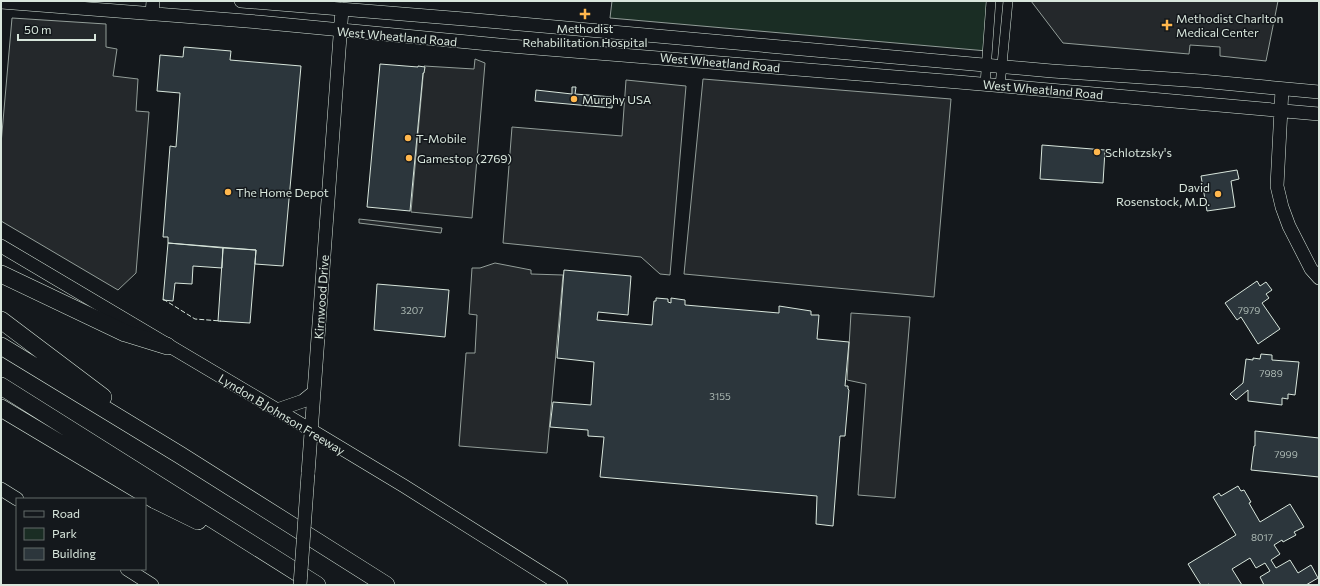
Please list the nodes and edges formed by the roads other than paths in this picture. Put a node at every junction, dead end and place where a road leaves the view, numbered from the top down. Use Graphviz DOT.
graph roads {
  1 [pos="241,1"];
  2 [pos="991,1"];
  3 [pos="1008,1"];
  4 [pos="3,2"];
  5 [pos="153,7"];
  6 [pos="342,9"];
  7 [pos="340,31"];
  8 [pos="986,65"];
  9 [pos="1002,67"];
  10 [pos="985,84"];
  11 [pos="1000,86"];
  12 [pos="1282,88"];
  13 [pos="1319,92"];
  14 [pos="1281,110"];
  15 [pos="1319,114"];
  16 [pos="1,246"];
  17 [pos="1,274"];
  18 [pos="1319,278"];
  19 [pos="1,320"];
  20 [pos="1,346"];
  21 [pos="167,346"];
  22 [pos="1,386"];
  23 [pos="314,392"];
  24 [pos="1,408"];
  25 [pos="277,410"];
  26 [pos="311,430"];
  27 [pos="180,455"];
  28 [pos="1,489"];
  29 [pos="16,498"];
  30 [pos="275,559"];
  31 [pos="349,561"];
  32 [pos="129,570"];
  33 [pos="152,585"];
  34 [pos="300,585"];
  35 [pos="318,585"];
  36 [pos="386,585"];
  37 [pos="396,585"];
  38 [pos="561,585"];
  1 -- 6 [label="main road, West Wheatland Road"];
  2 -- 8 [label="street"];
  3 -- 9 [label="street"];
  4 -- 5 [label="main road, West Wheatland Road"];
  5 -- 7 [label="main road, West Wheatland Road"];
  6 -- 7 [label="main road, Kirnwood Drive"];
  6 -- 8 [label="main road, West Wheatland Road"];
  7 -- 10 [label="main road, West Wheatland Road"];
  7 -- 23 [label="main road, Kirnwood Drive"];
  8 -- 9 [label="main road, West Wheatland Road"];
  8 -- 10 [label="street"];
  9 -- 11 [label="street"];
  9 -- 12 [label="main road, West Wheatland Road"];
  10 -- 11 [label="main road, West Wheatland Road"];
  11 -- 14 [label="main road, West Wheatland Road"];
  12 -- 13 [label="main road, West Wheatland Road"];
  12 -- 14 [label="main road"];
  14 -- 15 [label="main road, West Wheatland Road"];
  14 -- 18 [label="main road"];
  16 -- 21 [label="main road, Lyndon B Johnson Freeway"];
  17 -- 21 [label="highway"];
  19 -- 27 [label="highway"];
  20 -- 27 [label="highway"];
  21 -- 25 [label="main road, Lyndon B Johnson Freeway"];
  22 -- 30 [label="highway"];
  23 -- 25 [label="main road"];
  23 -- 26 [label="main road, Kirnwood Drive"];
  24 -- 30 [label="highway"];
  25 -- 26 [label="main road, Lyndon B Johnson Freeway"];
  26 -- 34 [label="main road, Kirnwood Drive, bridge"];
  26 -- 38 [label="main road, Lyndon B Johnson Freeway"];
  27 -- 31 [label="highway"];
  28 -- 29 [label="main road"];
  30 -- 35 [label="highway"];
  31 -- 36 [label="highway"];
  31 -- 37 [label="highway"];
  32 -- 33 [label="main road"];
}
